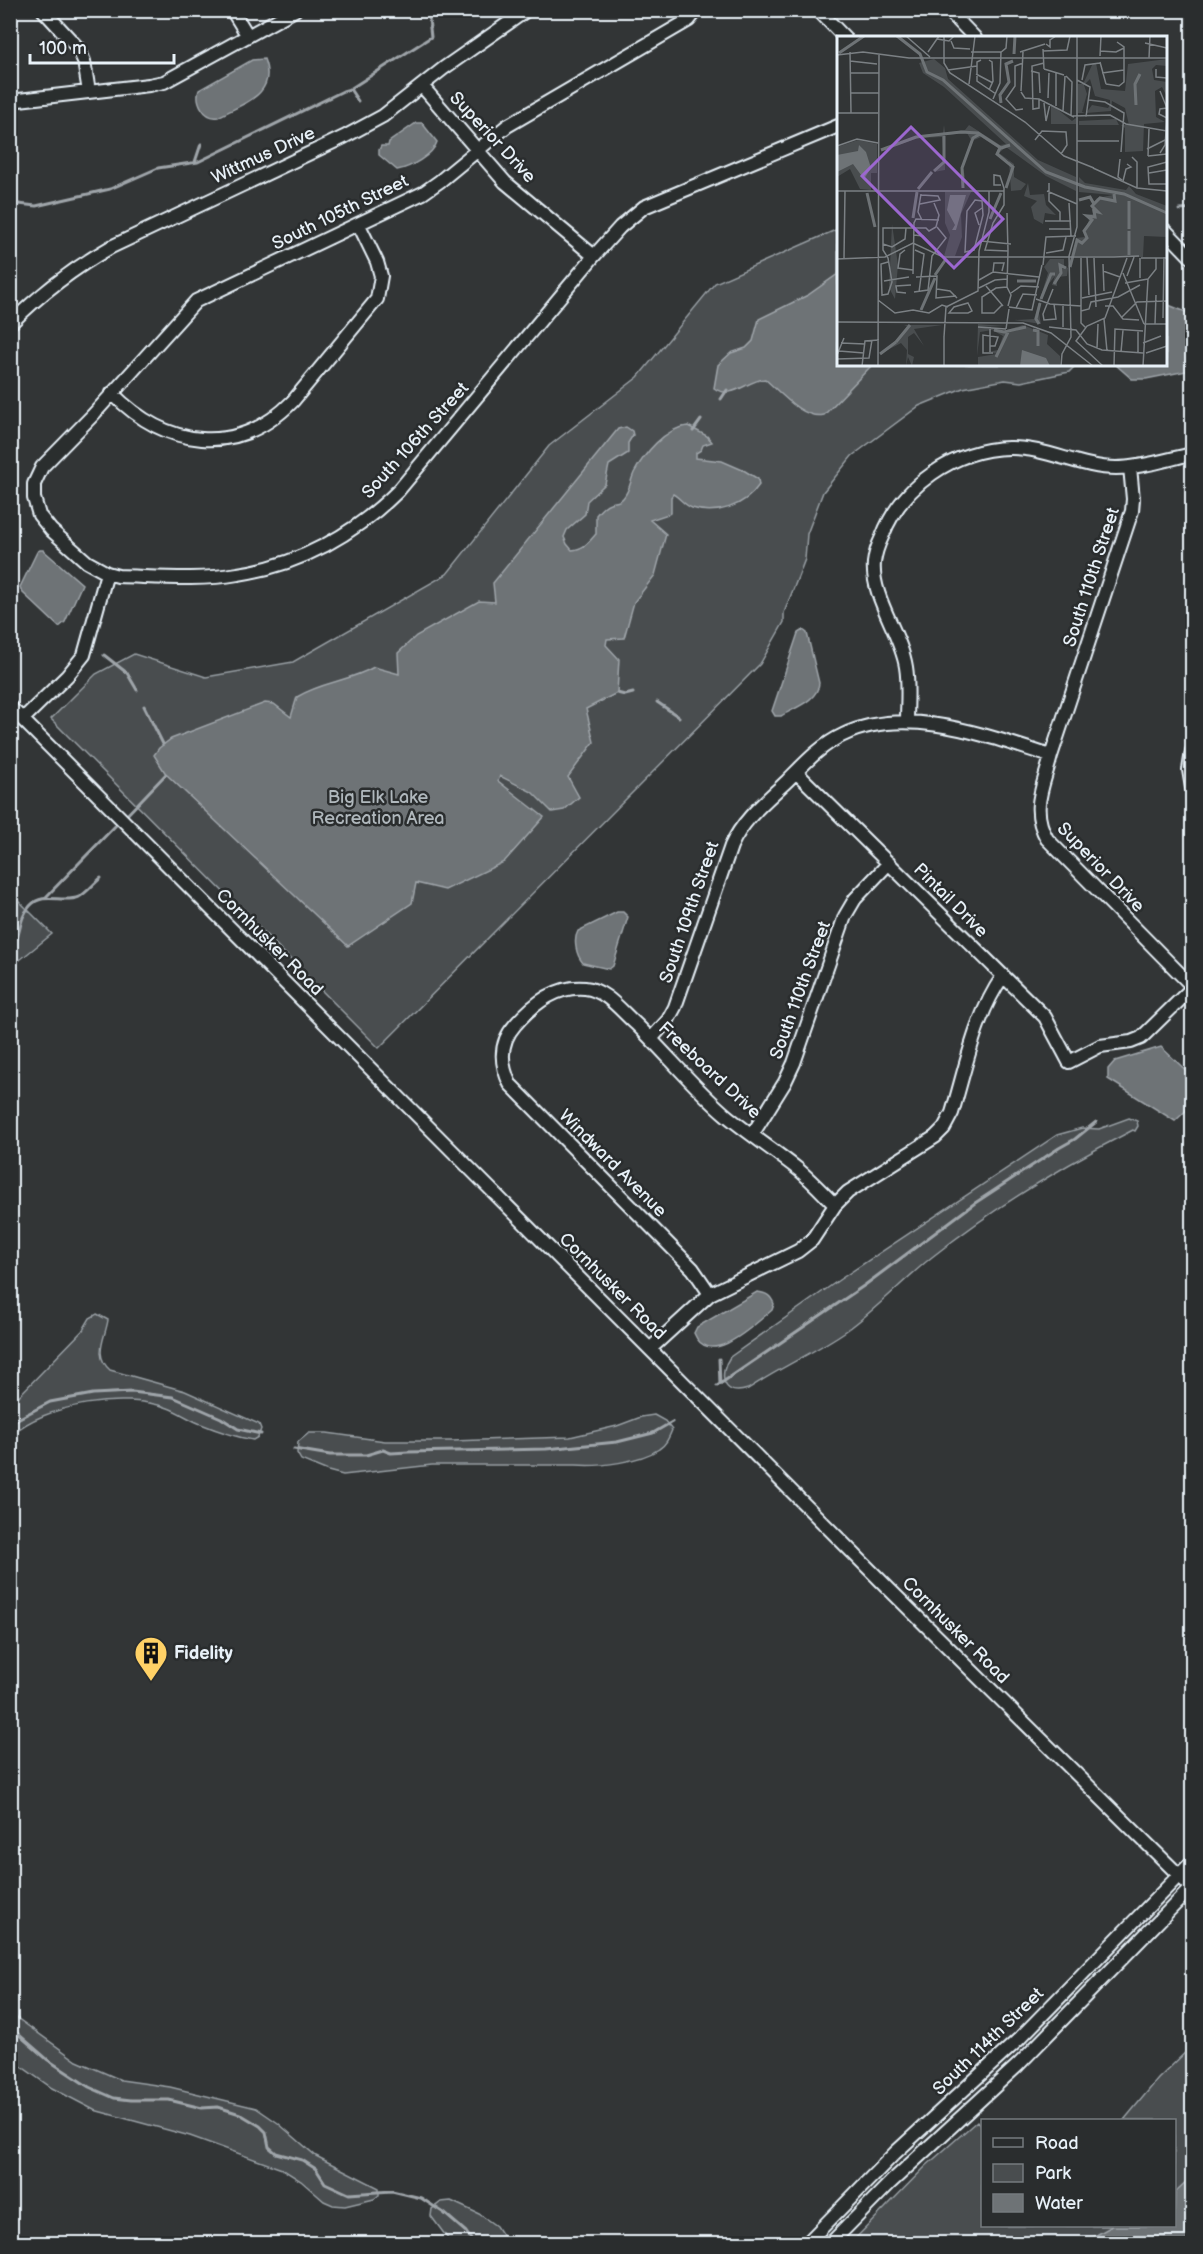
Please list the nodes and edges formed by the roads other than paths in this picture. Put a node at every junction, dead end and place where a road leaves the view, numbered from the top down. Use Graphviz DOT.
graph roads {
  1 [pos="43,10"];
  2 [pos="232,10"];
  3 [pos="295,10"];
  4 [pos="527,10"];
  5 [pos="697,10"];
  6 [pos="818,10"];
  7 [pos="948,10"];
  8 [pos="248,36"];
  9 [pos="842,36"];
  10 [pos="973,36"];
  11 [pos="422,86"];
  12 [pos="88,92"];
  13 [pos="10,101"];
  14 [pos="837,126"];
  15 [pos="478,151"];
  16 [pos="359,225"];
  17 [pos="1167,232"];
  18 [pos="594,256"];
  19 [pos="1192,258"];
  20 [pos="10,324"];
  21 [pos="112,393"];
  22 [pos="1192,454"];
  23 [pos="1130,467"];
  24 [pos="107,573"];
  25 [pos="10,707"];
  26 [pos="23,719"];
  27 [pos="907,722"];
  28 [pos="1192,751"];
  29 [pos="1051,756"];
  30 [pos="796,772"];
  31 [pos="1192,788"];
  32 [pos="889,863"];
  33 [pos="1003,976"];
  34 [pos="1192,987"];
  35 [pos="651,1039"];
  36 [pos="502,1053"];
  37 [pos="752,1135"];
  38 [pos="835,1205"];
  39 [pos="710,1294"];
  40 [pos="650,1349"];
  41 [pos="1192,1862"];
  42 [pos="1179,1875"];
  43 [pos="1192,1887"];
  44 [pos="806,2244"];
  45 [pos="830,2244"];
  1 -- 12 [label="street"];
  2 -- 8 [label="street"];
  3 -- 8 [label="street"];
  4 -- 11 [label="street, Wittmus Drive"];
  5 -- 15 [label="street, South 105th Street"];
  6 -- 9 [label="street"];
  7 -- 10 [label="street"];
  8 -- 12 [label="street"];
  11 -- 15 [label="street, Superior Drive"];
  11 -- 20 [label="street, Wittmus Drive"];
  12 -- 13 [label="street"];
  14 -- 18 [label="street, South 106th Street"];
  15 -- 16 [label="street, South 105th Street"];
  15 -- 18 [label="street, Superior Drive"];
  16 -- 21 [label="street, South 105th Street"];
  16 -- 21 [label="street"];
  17 -- 19 [label="street"];
  18 -- 24 [label="street, South 106th Street"];
  21 -- 24 [label="street, South 105th Street"];
  22 -- 23 [label="street"];
  23 -- 27 [label="street"];
  23 -- 29 [label="street, South 110th Street"];
  24 -- 26 [label="street"];
  25 -- 26 [label="street, Cornhusker Road"];
  26 -- 40 [label="street, Cornhusker Road"];
  27 -- 29 [label="street"];
  27 -- 30 [label="street, South 109th Street"];
  28 -- 31 [label="street"];
  29 -- 34 [label="street, Superior Drive"];
  30 -- 32 [label="street, Pintail Drive"];
  30 -- 35 [label="street, South 109th Street"];
  32 -- 33 [label="street, Pintail Drive"];
  32 -- 37 [label="street, South 110th Street"];
  33 -- 34 [label="street, Pintail Drive"];
  33 -- 38 [label="street"];
  35 -- 36 [label="street, Freeboard Drive"];
  35 -- 37 [label="street, Freeboard Drive"];
  36 -- 39 [label="street, Windward Avenue"];
  37 -- 38 [label="street, Freeboard Drive"];
  38 -- 39 [label="street"];
  39 -- 40 [label="street"];
  40 -- 42 [label="street, Cornhusker Road"];
  41 -- 42 [label="street, South 114th Street"];
  42 -- 43 [label="street, Cornhusker Road"];
  42 -- 44 [label="street, South 114th Street"];
  43 -- 45 [label="street, South 114th Street"];
}
